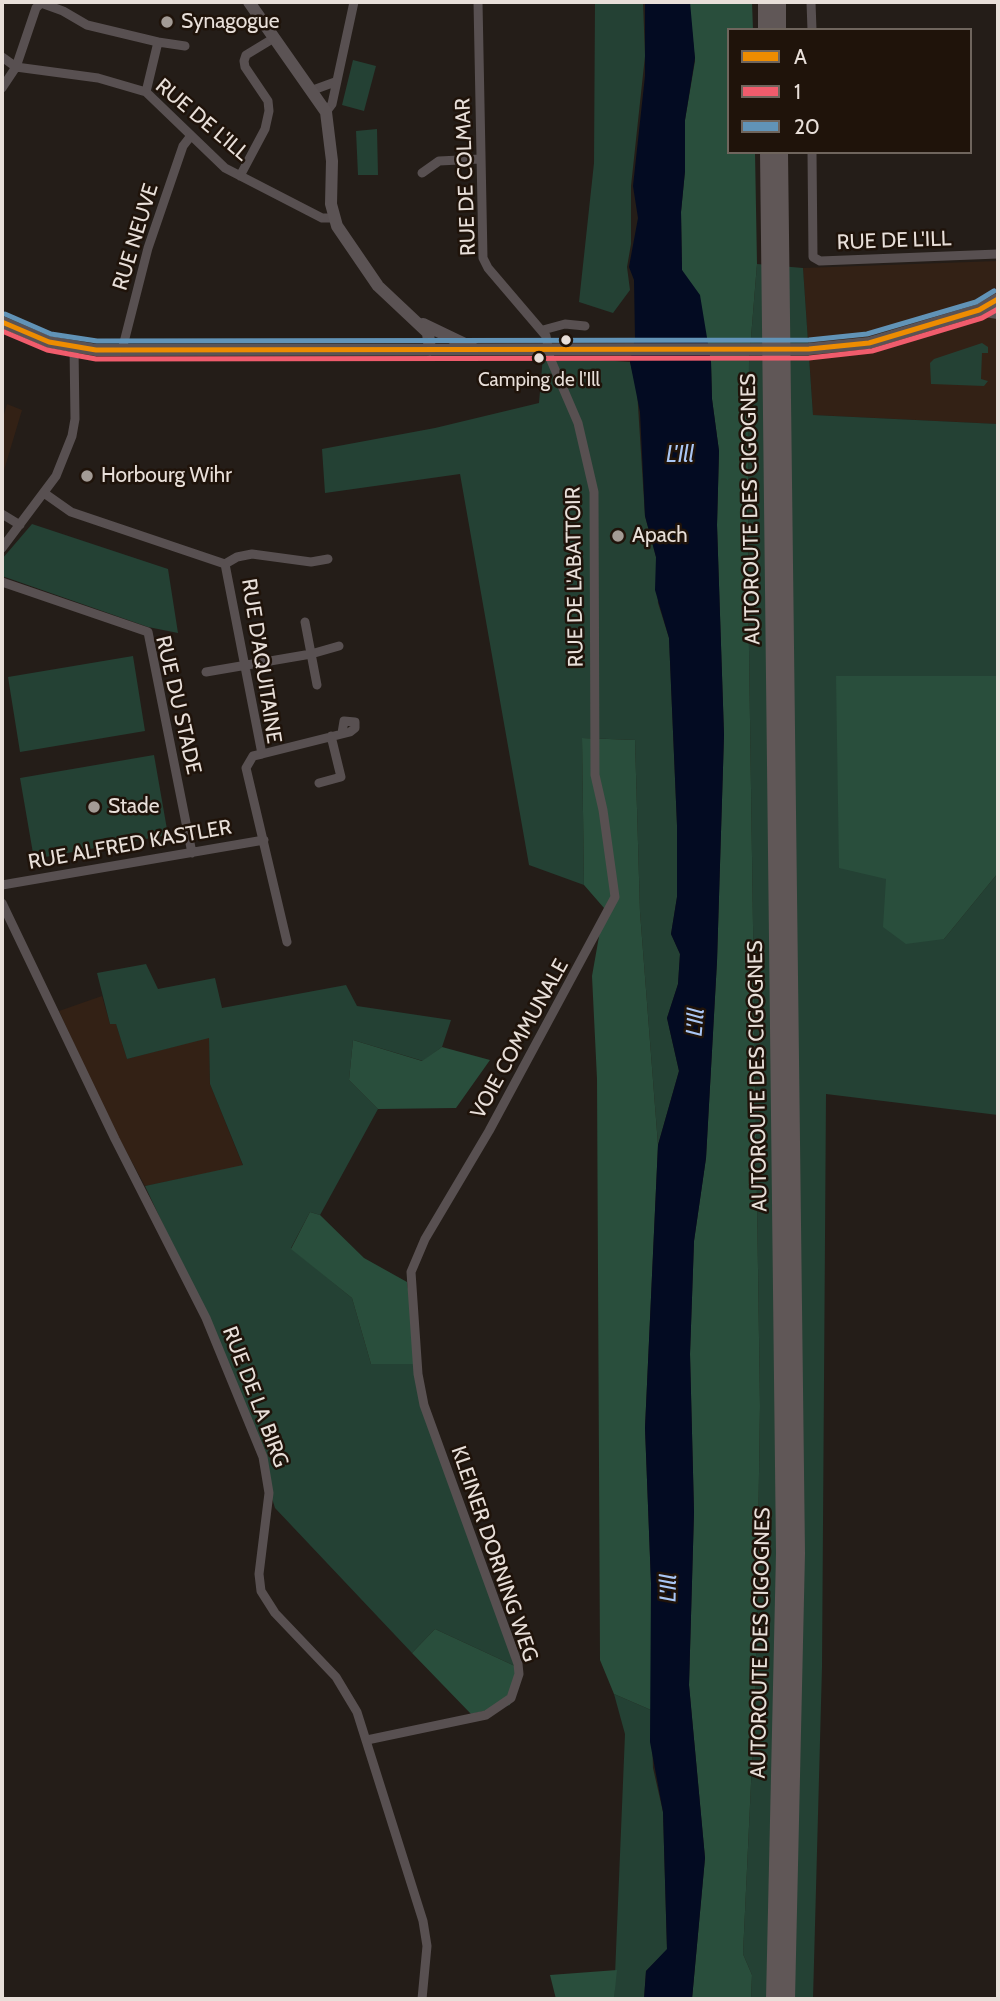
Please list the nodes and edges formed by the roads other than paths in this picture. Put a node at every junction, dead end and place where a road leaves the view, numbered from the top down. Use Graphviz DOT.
graph roads {
  1 [pos="249,2"];
  2 [pos="354,2"];
  3 [pos="478,2"];
  4 [pos="766,2"];
  5 [pos="778,2"];
  6 [pos="811,2"];
  7 [pos="766,28"];
  8 [pos="779,28"];
  9 [pos="811,28"];
  10 [pos="274,38"];
  11 [pos="158,42"];
  12 [pos="186,46"];
  13 [pos="2,57"];
  14 [pos="16,66"];
  15 [pos="335,82"];
  16 [pos="2,88"];
  17 [pos="313,90"];
  18 [pos="146,92"];
  19 [pos="326,112"];
  20 [pos="190,137"];
  21 [pos="768,154"];
  22 [pos="780,154"];
  23 [pos="812,154"];
  24 [pos="481,159"];
  25 [pos="422,173"];
  26 [pos="240,176"];
  27 [pos="333,218"];
  28 [pos="998,254"];
  29 [pos="998,299"];
  30 [pos="979,310"];
  31 [pos="998,313"];
  32 [pos="2,321"];
  33 [pos="425,325"];
  34 [pos="585,326"];
  35 [pos="543,330"];
  36 [pos="74,347"];
  37 [pos="547,349"];
  38 [pos="122,350"];
  39 [pos="435,350"];
  40 [pos="475,350"];
  41 [pos="44,493"];
  42 [pos="2,514"];
  43 [pos="20,525"];
  44 [pos="2,548"];
  45 [pos="328,559"];
  46 [pos="225,564"];
  47 [pos="2,582"];
  48 [pos="305,622"];
  49 [pos="339,646"];
  50 [pos="311,654"];
  51 [pos="246,665"];
  52 [pos="206,671"];
  53 [pos="317,685"];
  54 [pos="342,733"];
  55 [pos="331,736"];
  56 [pos="262,754"];
  57 [pos="319,783"];
  58 [pos="603,810"];
  59 [pos="264,840"];
  60 [pos="192,853"];
  61 [pos="2,885"];
  62 [pos="2,903"];
  63 [pos="287,942"];
  64 [pos="411,1272"];
  65 [pos="367,1740"];
  66 [pos="422,1999"];
  67 [pos="774,1999"];
  68 [pos="787,1999"];
  1 -- 10 [label="main road"];
  2 -- 15 [label="street"];
  3 -- 24 [label="street, RUE DE COLMAR"];
  4 -- 7 [label="highway"];
  5 -- 8 [label="highway"];
  6 -- 9 [label="street"];
  10 -- 17 [label="main road"];
  10 -- 26 [label="street"];
  11 -- 12 [label="street"];
  11 -- 14 [label="street"];
  11 -- 18 [label="street"];
  13 -- 14 [label="street, RUE DE L'ILL"];
  14 -- 16 [label="street"];
  14 -- 18 [label="street, RUE DE L'ILL"];
  15 -- 17 [label="street"];
  15 -- 19 [label="street"];
  17 -- 19 [label="main road"];
  18 -- 20 [label="street, RUE DE L'ILL"];
  19 -- 27 [label="main road"];
  20 -- 26 [label="street, RUE DE L'ILL"];
  20 -- 38 [label="street, RUE NEUVE"];
  21 -- 67 [label="highway, AUTOROUTE DES CIGOGNES"];
  22 -- 68 [label="highway, AUTOROUTE DES CIGOGNES"];
  23 -- 28 [label="street, RUE DE L'ILL"];
  24 -- 25 [label="street"];
  24 -- 35 [label="street, RUE DE COLMAR"];
  26 -- 27 [label="street, RUE DE L'ILL"];
  27 -- 33 [label="main road"];
  29 -- 30 [label="main road"];
  30 -- 31 [label="main road"];
  30 -- 37 [label="main road"];
  32 -- 36 [label="main road"];
  33 -- 39 [label="main road"];
  33 -- 40 [label="main road"];
  34 -- 35 [label="street"];
  35 -- 37 [label="street, RUE DE COLMAR"];
  36 -- 38 [label="main road"];
  36 -- 41 [label="street"];
  37 -- 40 [label="main road"];
  37 -- 58 [label="street, RUE DE L'ABATTOIR"];
  38 -- 39 [label="main road"];
  39 -- 40 [label="main road"];
  41 -- 43 [label="street"];
  41 -- 46 [label="street"];
  42 -- 43 [label="street"];
  43 -- 44 [label="street"];
  45 -- 46 [label="street"];
  46 -- 51 [label="street, RUE D'AQUITAINE"];
  47 -- 60 [label="street, RUE DU STADE"];
  48 -- 50 [label="street"];
  49 -- 50 [label="street"];
  50 -- 51 [label="street"];
  50 -- 53 [label="street"];
  51 -- 52 [label="street"];
  51 -- 56 [label="street, RUE D'AQUITAINE"];
  54 -- 55 [label="street"];
  55 -- 56 [label="street"];
  55 -- 57 [label="street"];
  56 -- 59 [label="street, RUE D'AQUITAINE"];
  58 -- 64 [label="street, VOIE COMMUNALE"];
  59 -- 60 [label="street, RUE ALFRED KASTLER"];
  59 -- 63 [label="street"];
  60 -- 61 [label="street, RUE ALFRED KASTLER"];
  62 -- 65 [label="street, RUE DE LA BIRG"];
  64 -- 65 [label="street, KLEINER DORNING WEG"];
  65 -- 66 [label="street, RUE DE LA BIRG"];
}
